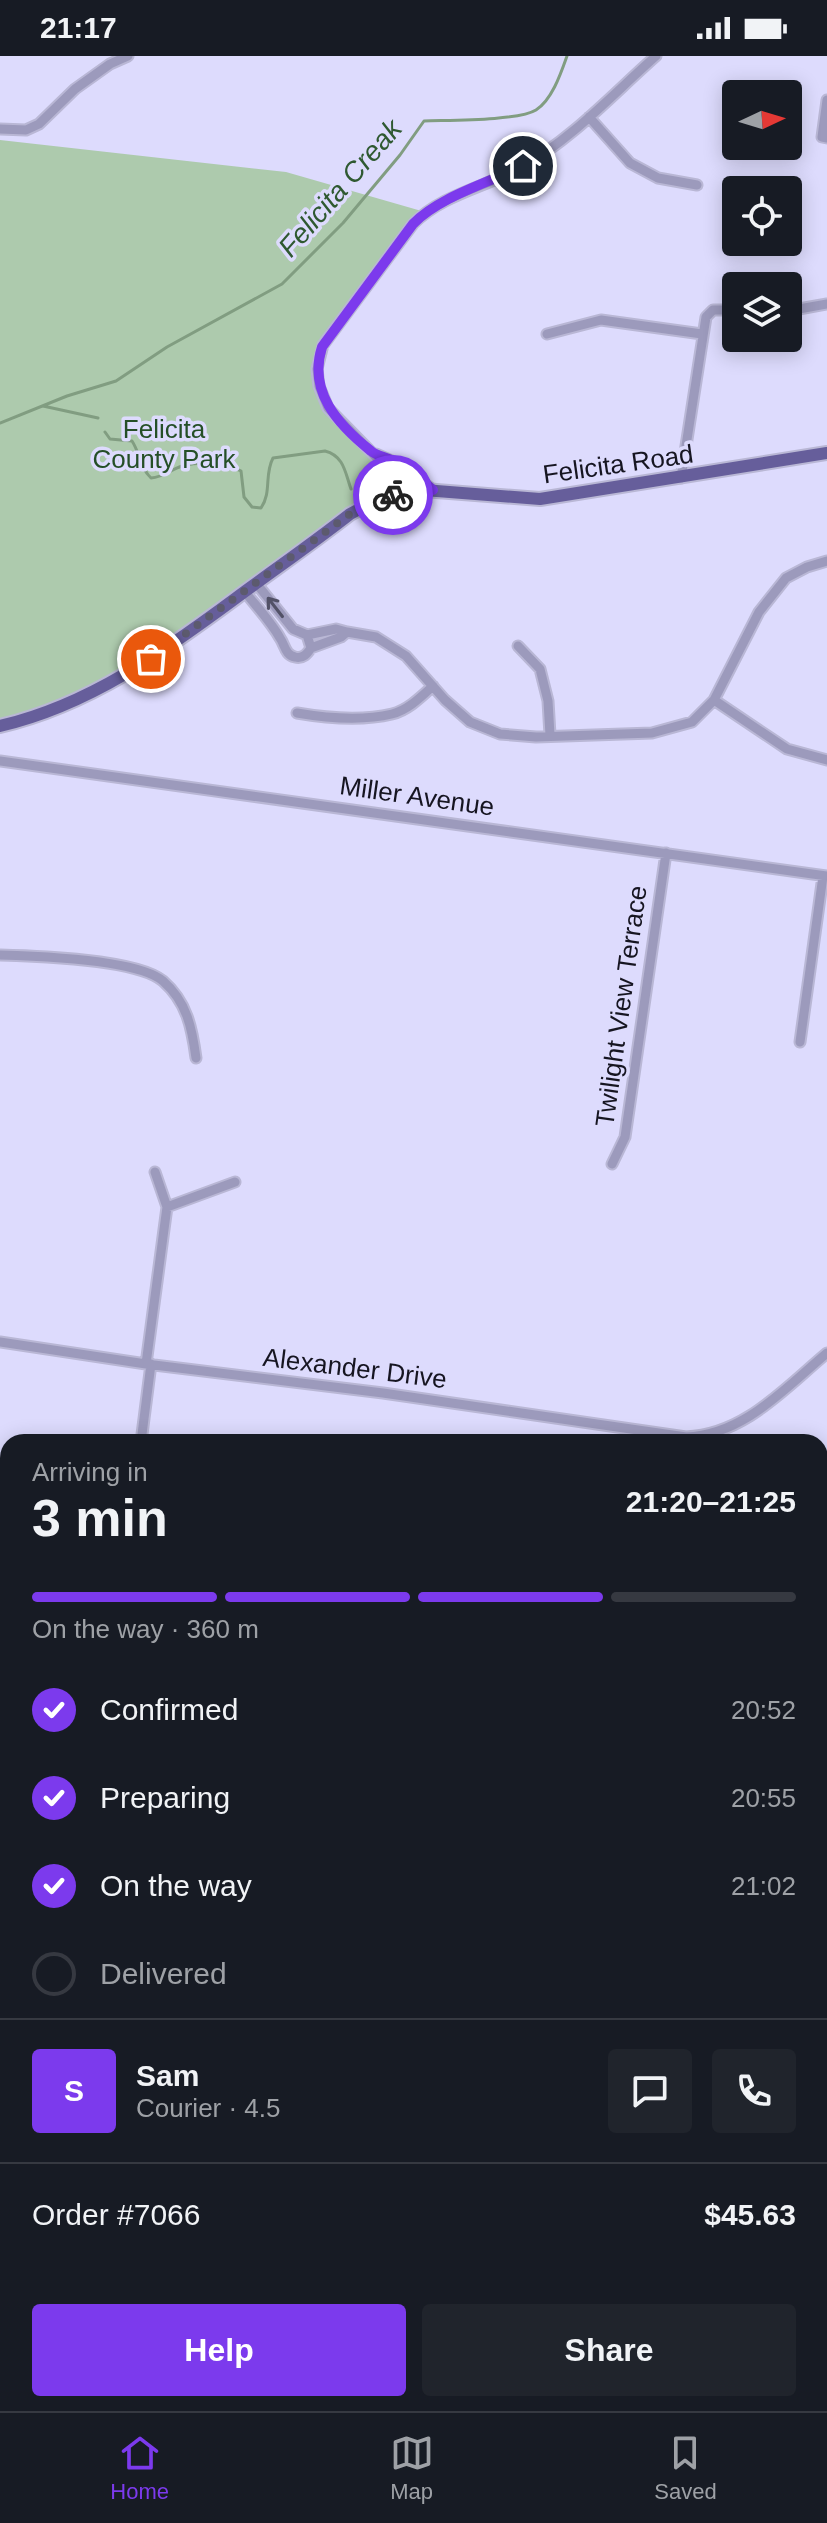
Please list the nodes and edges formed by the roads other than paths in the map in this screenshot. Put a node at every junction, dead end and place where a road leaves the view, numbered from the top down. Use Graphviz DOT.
graph roads {
  1 [pos="128,56"];
  2 [pos="656,56"];
  3 [pos="827,100"];
  4 [pos="589,117"];
  5 [pos="0,129"];
  6 [pos="824,137"];
  7 [pos="697,185"];
  8 [pos="827,304"];
  9 [pos="802,308"];
  10 [pos="722,310"];
  11 [pos="547,334"];
  12 [pos="702,334"];
  13 [pos="373,453"];
  14 [pos="827,453"];
  15 [pos="681,478"];
  16 [pos="433,490"];
  17 [pos="397,494"];
  18 [pos="827,561"];
  19 [pos="256,583"];
  20 [pos="245,592"];
  21 [pos="347,632"];
  22 [pos="307,635"];
  23 [pos="518,646"];
  24 [pos="311,648"];
  25 [pos="433,686"];
  26 [pos="714,700"];
  27 [pos="297,713"];
  28 [pos="0,726"];
  29 [pos="550,735"];
  30 [pos="827,760"];
  31 [pos="0,761"];
  32 [pos="666,853"];
  33 [pos="825,876"];
  34 [pos="0,955"];
  35 [pos="800,1042"];
  36 [pos="196,1058"];
  37 [pos="612,1164"];
  38 [pos="155,1172"];
  39 [pos="235,1182"];
  40 [pos="167,1207"];
  41 [pos="0,1342"];
  42 [pos="827,1353"];
  43 [pos="148,1364"];
  44 [pos="142,1434"];
  45 [pos="665,1434"];
  46 [pos="711,1434"];
  1 -- 5 [label="street"];
  2 -- 4 [label="street"];
  3 -- 6 [label="street"];
  4 -- 7 [label="street"];
  4 -- 13 [label="street"];
  8 -- 9 [label="street"];
  10 -- 12 [label="street"];
  11 -- 12 [label="street"];
  12 -- 15 [label="street"];
  13 -- 16 [label="street"];
  13 -- 17 [label="street"];
  14 -- 15 [label="main road, Felicita Road"];
  15 -- 16 [label="main road, Felicita Road"];
  16 -- 17 [label="main road, Felicita Road"];
  17 -- 19 [label="main road, Felicita Road"];
  18 -- 26 [label="street"];
  19 -- 20 [label="main road, Felicita Road"];
  22 -- 19 [label="street, one-way"];
  20 -- 24 [label="street"];
  20 -- 28 [label="main road, Felicita Road"];
  21 -- 22 [label="street"];
  21 -- 24 [label="street"];
  21 -- 25 [label="street"];
  22 -- 24 [label="street"];
  23 -- 29 [label="street"];
  25 -- 27 [label="street"];
  25 -- 29 [label="street"];
  26 -- 29 [label="street"];
  26 -- 30 [label="street"];
  31 -- 32 [label="street, Miller Avenue"];
  32 -- 33 [label="street, Miller Avenue"];
  32 -- 37 [label="street, Twilight View Terrace"];
  33 -- 35 [label="street"];
  34 -- 36 [label="street"];
  38 -- 40 [label="street"];
  39 -- 40 [label="street"];
  40 -- 43 [label="street"];
  41 -- 43 [label="street, Alexander Drive"];
  42 -- 46 [label="street, Alexander Drive"];
  43 -- 44 [label="street"];
  43 -- 45 [label="street, Alexander Drive"];
}
